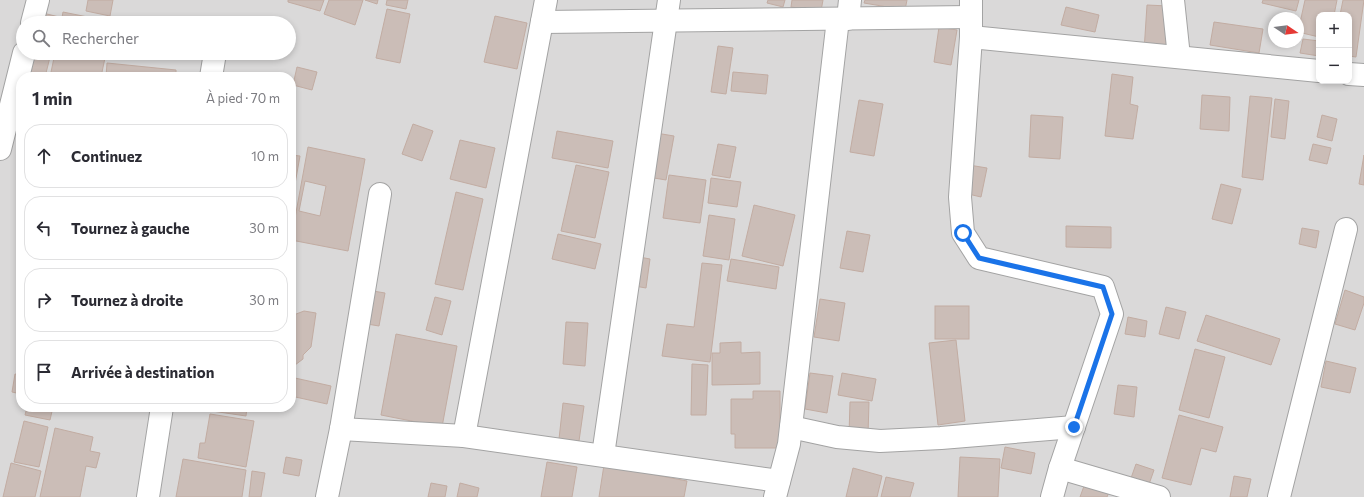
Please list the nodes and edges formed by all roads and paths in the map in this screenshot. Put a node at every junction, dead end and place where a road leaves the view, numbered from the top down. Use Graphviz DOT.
graph roads {
  1 [pos="38,0"];
  2 [pos="546,0"];
  3 [pos="669,0"];
  4 [pos="1173,0"];
  5 [pos="845,13"];
  6 [pos="34,16"];
  7 [pos="971,18"];
  8 [pos="542,22"];
  9 [pos="666,22"];
  10 [pos="1179,57"];
  11 [pos="22,60"];
  12 [pos="214,60"];
  13 [pos="1316,71"];
  14 [pos="19,72"];
  15 [pos="212,72"];
  16 [pos="1352,74"];
  17 [pos="1364,75"];
  18 [pos="16,86"];
  19 [pos="10,111"];
  20 [pos="0,149"];
  21 [pos="380,194"];
  22 [pos="1346,230"];
  23 [pos="161,412"];
  24 [pos="791,427"];
  25 [pos="1074,427"];
  26 [pos="341,429"];
  27 [pos="464,436"];
  28 [pos="603,455"];
  29 [pos="1060,468"];
  30 [pos="777,489"];
  31 [pos="148,497"];
  32 [pos="327,497"];
  33 [pos="1052,497"];
  34 [pos="1159,497"];
  35 [pos="1279,497"];
  1 -- 6 [label="street"];
  2 -- 8 [label="street"];
  3 -- 9 [label="street"];
  4 -- 10 [label="street"];
  5 -- 7 [label="street"];
  5 -- 9 [label="street"];
  5 -- 24 [label="street"];
  7 -- 10 [label="street"];
  7 -- 25 [label="street"];
  8 -- 9 [label="street"];
  8 -- 27 [label="street"];
  9 -- 28 [label="street"];
  10 -- 13 [label="street"];
  11 -- 14 [label="street"];
  12 -- 15 [label="street"];
  16 -- 17 [label="street"];
  18 -- 19 [label="street"];
  19 -- 20 [label="street"];
  21 -- 26 [label="street"];
  22 -- 35 [label="street"];
  23 -- 31 [label="street"];
  24 -- 25 [label="street"];
  24 -- 30 [label="street"];
  25 -- 29 [label="street"];
  26 -- 27 [label="street"];
  26 -- 32 [label="street"];
  27 -- 28 [label="street"];
  28 -- 30 [label="street"];
  29 -- 33 [label="street"];
  29 -- 34 [label="street"];
}
